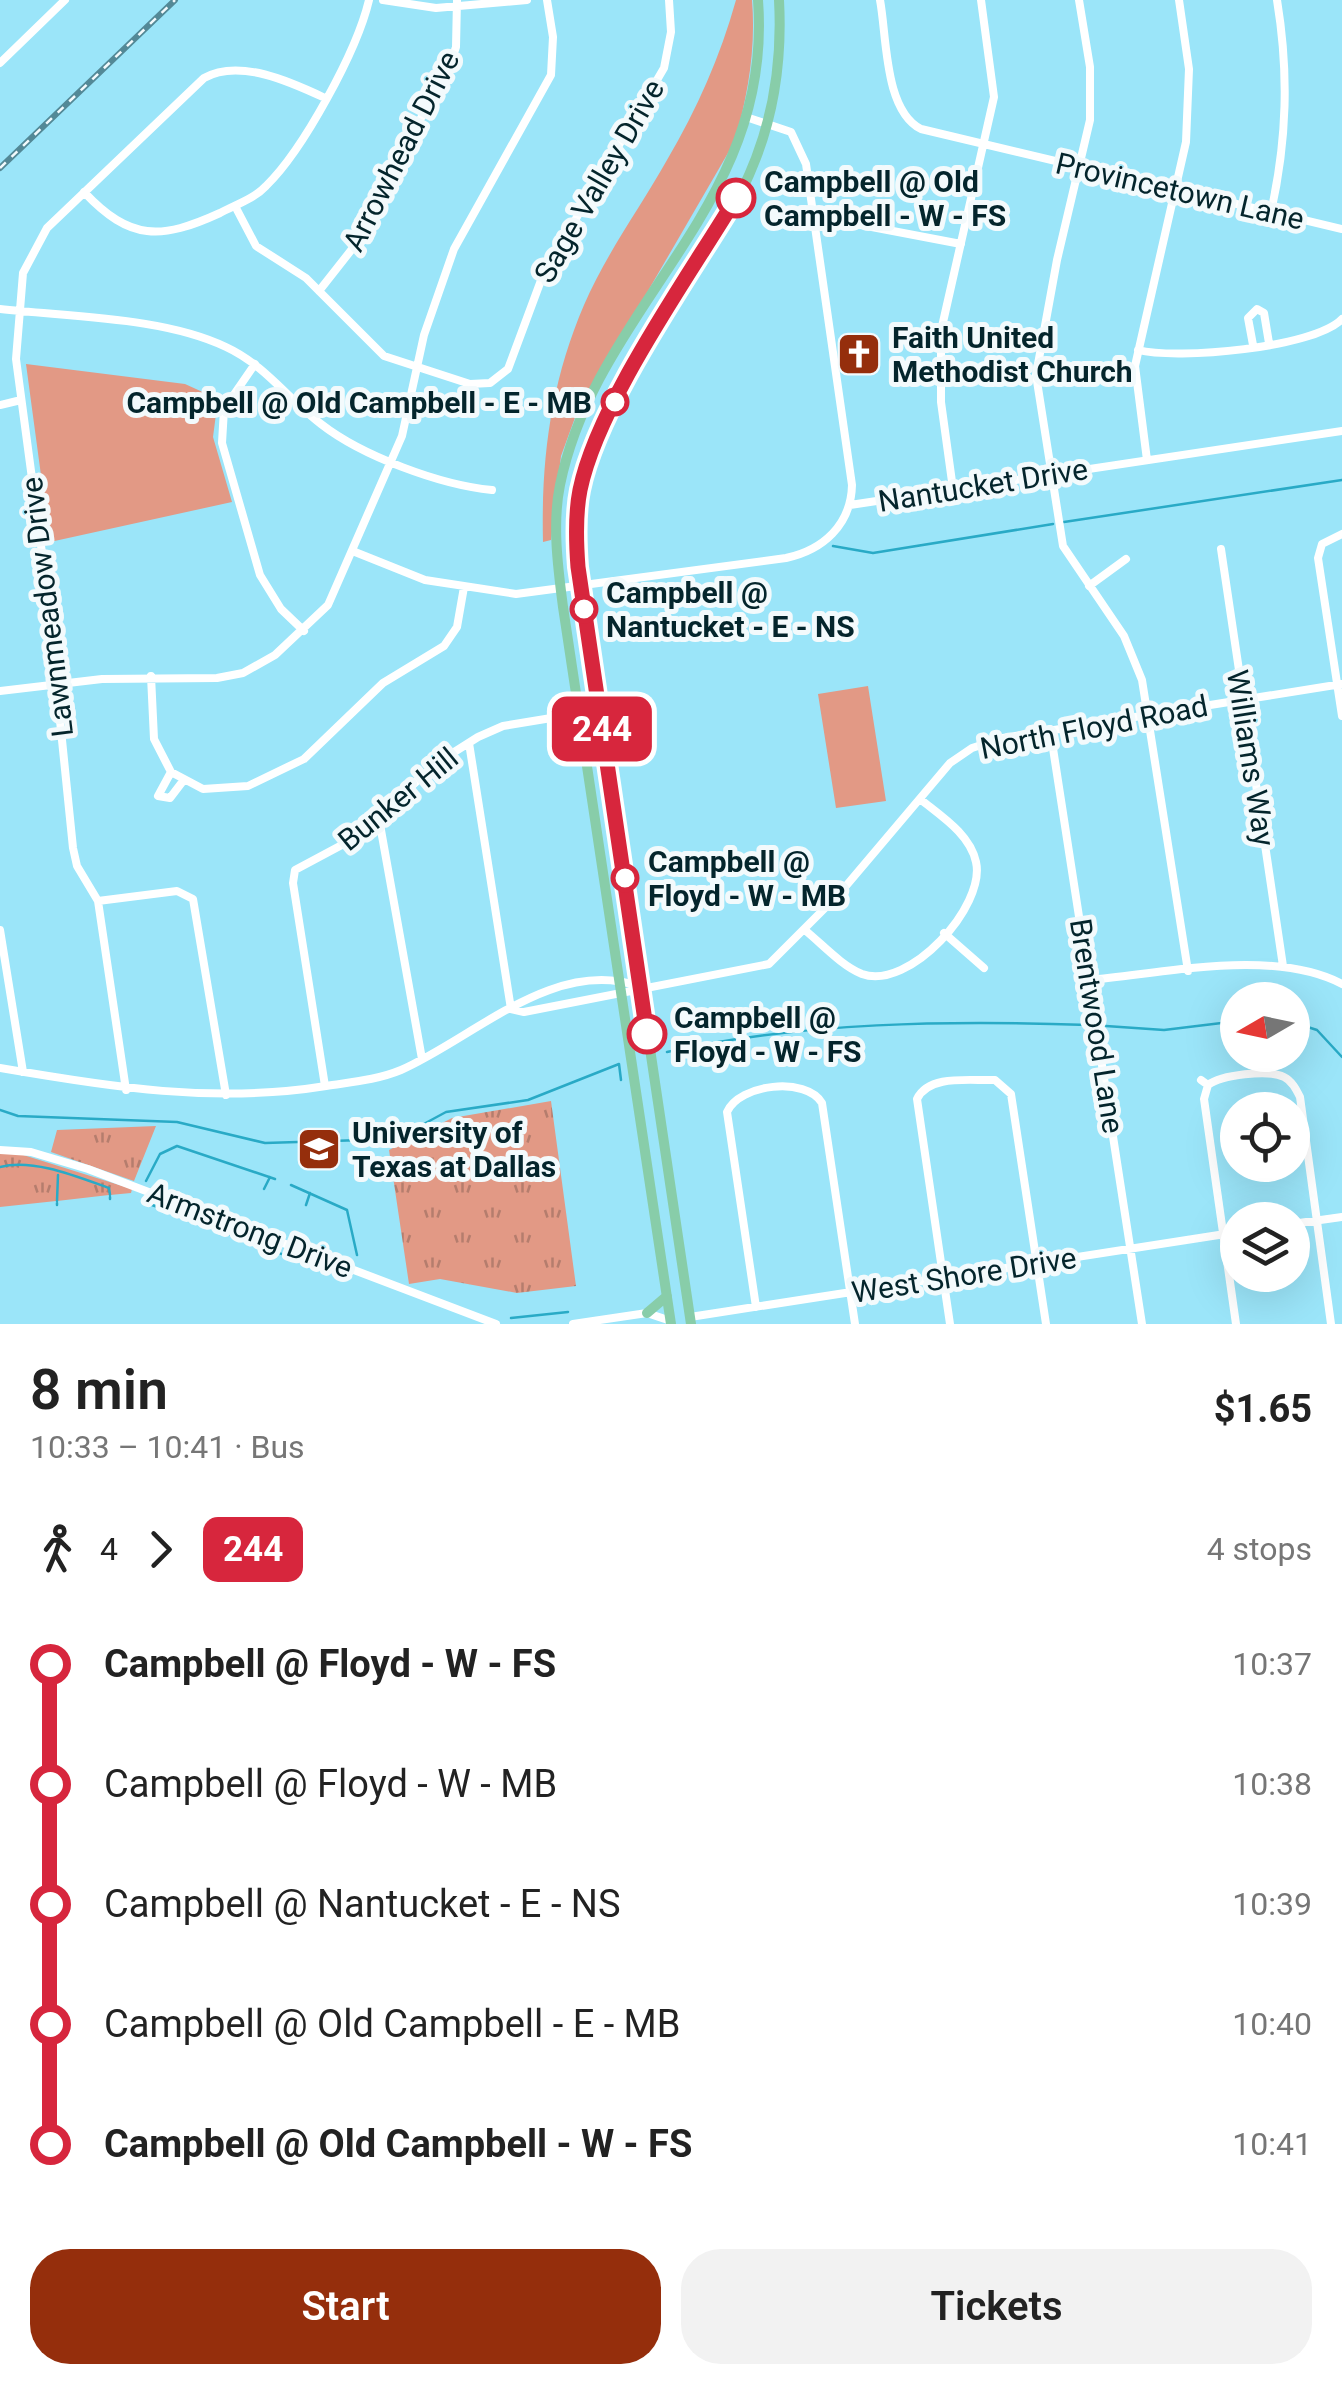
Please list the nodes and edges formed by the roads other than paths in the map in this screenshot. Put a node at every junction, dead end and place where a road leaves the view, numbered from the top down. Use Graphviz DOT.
graph roads {
  1 [pos="65,0"];
  2 [pos="369,0"];
  3 [pos="383,0"];
  4 [pos="527,0"];
  5 [pos="547,0"];
  6 [pos="669,0"];
  7 [pos="758,0"];
  8 [pos="779,0"];
  9 [pos="880,0"];
  10 [pos="981,0"];
  11 [pos="1080,0"];
  12 [pos="1179,0"];
  13 [pos="1277,0"];
  14 [pos="457,4"];
  15 [pos="0,63"];
  16 [pos="324,98"];
  17 [pos="748,118"];
  18 [pos="767,123"];
  19 [pos="984,146"];
  20 [pos="1080,168"];
  21 [pos="1175,190"];
  22 [pos="84,192"];
  23 [pos="235,206"];
  24 [pos="1271,212"];
  25 [pos="814,216"];
  26 [pos="1342,229"];
  27 [pos="961,244"];
  28 [pos="668,270"];
  29 [pos="686,282"];
  30 [pos="319,291"];
  31 [pos="0,309"];
  32 [pos="17,311"];
  33 [pos="1342,319"];
  34 [pos="1269,343"];
  35 [pos="1253,345"];
  36 [pos="1138,350"];
  37 [pos="255,364"];
  38 [pos="416,367"];
  39 [pos="20,400"];
  40 [pos="0,404"];
  41 [pos="1342,430"];
  42 [pos="571,445"];
  43 [pos="592,452"];
  44 [pos="394,460"];
  45 [pos="1147,460"];
  46 [pos="1050,474"];
  47 [pos="953,489"];
  48 [pos="492,490"];
  49 [pos="850,505"];
  50 [pos="1342,534"];
  51 [pos="1221,550"];
  52 [pos="354,552"];
  53 [pos="1126,559"];
  54 [pos="1089,586"];
  55 [pos="464,587"];
  56 [pos="581,587"];
  57 [pos="561,590"];
  58 [pos="304,631"];
  59 [pos="150,676"];
  60 [pos="56,682"];
  61 [pos="1340,684"];
  62 [pos="0,691"];
  63 [pos="1242,700"];
  64 [pos="600,710"];
  65 [pos="580,714"];
  66 [pos="1147,714"];
  67 [pos="1342,716"];
  68 [pos="1050,729"];
  69 [pos="469,742"];
  70 [pos="172,772"];
  71 [pos="183,781"];
  72 [pos="920,799"];
  73 [pos="379,819"];
  74 [pos="625,879"];
  75 [pos="605,882"];
  76 [pos="98,900"];
  77 [pos="0,930"];
  78 [pos="806,931"];
  79 [pos="944,933"];
  80 [pos="1283,966"];
  81 [pos="984,968"];
  82 [pos="1188,971"];
  83 [pos="619,980"];
  84 [pos="1090,980"];
  85 [pos="1342,984"];
  86 [pos="640,987"];
  87 [pos="622,993"];
  88 [pos="511,1009"];
  89 [pos="422,1059"];
  90 [pos="0,1068"];
  91 [pos="23,1072"];
  92 [pos="325,1086"];
  93 [pos="126,1090"];
  94 [pos="226,1096"];
  95 [pos="0,1150"];
  96 [pos="1220,1202"];
  97 [pos="1342,1217"];
  98 [pos="1318,1220"];
  99 [pos="1310,1221"];
  100 [pos="1220,1235"];
  101 [pos="1132,1249"];
  102 [pos="1038,1264"];
  103 [pos="944,1278"];
  104 [pos="850,1292"];
  105 [pos="1232,1292"];
  106 [pos="667,1296"];
  107 [pos="756,1307"];
  108 [pos="647,1313"];
  109 [pos="686,1315"];
  110 [pos="671,1323"];
  111 [pos="496,1324"];
  112 [pos="572,1324"];
  113 [pos="854,1324"];
  114 [pos="950,1324"];
  115 [pos="1046,1324"];
  116 [pos="1142,1324"];
  117 [pos="1236,1324"];
  118 [pos="1331,1324"];
  1 -- 15 [label="street"];
  2 -- 16 [label="street"];
  3 -- 14 [label="street"];
  4 -- 14 [label="street"];
  5 -- 38 [label="street"];
  6 -- 38 [label="street, Sage Valley Drive"];
  7 -- 17 [label="main road"];
  8 -- 18 [label="main road"];
  9 -- 19 [label="street, Provincetown Lane"];
  10 -- 19 [label="street"];
  11 -- 20 [label="street"];
  12 -- 21 [label="street"];
  13 -- 24 [label="street"];
  14 -- 30 [label="street, Arrowhead Drive"];
  16 -- 22 [label="street, Lawnmeadow Drive"];
  16 -- 23 [label="street"];
  17 -- 18 [label="street"];
  17 -- 28 [label="main road"];
  18 -- 25 [label="street"];
  18 -- 29 [label="main road"];
  19 -- 20 [label="street, Provincetown Lane"];
  19 -- 27 [label="street"];
  20 -- 21 [label="street, Provincetown Lane"];
  20 -- 46 [label="street"];
  21 -- 24 [label="street, Provincetown Lane"];
  21 -- 36 [label="street"];
  22 -- 23 [label="street"];
  22 -- 32 [label="street, Lawnmeadow Drive"];
  23 -- 30 [label="street, Sage Valley Drive"];
  24 -- 26 [label="street, Provincetown Lane"];
  25 -- 27 [label="street"];
  25 -- 49 [label="street"];
  27 -- 47 [label="street"];
  28 -- 29 [label="main road"];
  28 -- 42 [label="main road"];
  29 -- 43 [label="main road"];
  30 -- 38 [label="street, Sage Valley Drive"];
  31 -- 32 [label="street"];
  32 -- 37 [label="street"];
  32 -- 39 [label="street, Lawnmeadow Drive"];
  33 -- 34 [label="street"];
  34 -- 35 [label="street"];
  34 -- 35 [label="street"];
  35 -- 36 [label="street"];
  36 -- 45 [label="street"];
  37 -- 44 [label="street"];
  37 -- 58 [label="street"];
  38 -- 44 [label="street"];
  39 -- 40 [label="street"];
  39 -- 60 [label="street, Lawnmeadow Drive"];
  41 -- 45 [label="street, Nantucket Drive"];
  42 -- 43 [label="main road"];
  42 -- 57 [label="main road"];
  43 -- 56 [label="main road"];
  44 -- 48 [label="street"];
  44 -- 52 [label="street"];
  45 -- 46 [label="street, Nantucket Drive"];
  46 -- 47 [label="street, Nantucket Drive"];
  46 -- 54 [label="street"];
  47 -- 49 [label="street, Nantucket Drive"];
  49 -- 56 [label="street, Nantucket Drive"];
  50 -- 61 [label="street"];
  51 -- 63 [label="street, Williams Way"];
  52 -- 55 [label="street, Nantucket Drive"];
  52 -- 58 [label="street"];
  53 -- 54 [label="street"];
  54 -- 66 [label="street"];
  55 -- 57 [label="street, Nantucket Drive"];
  55 -- 71 [label="street"];
  56 -- 57 [label="street, Nantucket Drive"];
  56 -- 64 [label="main road"];
  57 -- 65 [label="main road"];
  58 -- 59 [label="street"];
  59 -- 60 [label="street"];
  59 -- 70 [label="street"];
  60 -- 62 [label="street"];
  60 -- 76 [label="street, Lawnmeadow Drive"];
  61 -- 63 [label="street, North Floyd Road"];
  61 -- 67 [label="street"];
  63 -- 66 [label="street, North Floyd Road"];
  63 -- 80 [label="street, Williams Way"];
  64 -- 65 [label="street, Bunker Hill"];
  64 -- 74 [label="main road"];
  65 -- 69 [label="street, Bunker Hill"];
  65 -- 75 [label="main road"];
  66 -- 68 [label="street, North Floyd Road"];
  66 -- 82 [label="street"];
  68 -- 72 [label="street, North Floyd Road"];
  68 -- 84 [label="street, Brentwood Lane"];
  69 -- 73 [label="street, Bunker Hill"];
  69 -- 88 [label="street"];
  70 -- 71 [label="street"];
  70 -- 71 [label="street"];
  72 -- 78 [label="street, North Floyd Road"];
  72 -- 79 [label="street"];
  73 -- 89 [label="street"];
  73 -- 92 [label="street, Bunker Hill"];
  74 -- 75 [label="main road"];
  74 -- 86 [label="main road"];
  75 -- 83 [label="main road"];
  76 -- 93 [label="street, Lawnmeadow Drive"];
  76 -- 94 [label="street"];
  77 -- 91 [label="street"];
  78 -- 79 [label="street"];
  78 -- 86 [label="street, North Floyd Road"];
  79 -- 81 [label="street"];
  80 -- 82 [label="street"];
  80 -- 85 [label="street"];
  82 -- 84 [label="street"];
  83 -- 86 [label="street, North Floyd Road"];
  83 -- 87 [label="main road"];
  83 -- 88 [label="street, North Floyd Road"];
  84 -- 101 [label="street, Brentwood Lane"];
  86 -- 87 [label="street, North Floyd Road"];
  86 -- 109 [label="main road"];
  87 -- 88 [label="street, North Floyd Road"];
  87 -- 106 [label="main road"];
  88 -- 89 [label="street, North Floyd Road"];
  89 -- 92 [label="street, North Floyd Road"];
  90 -- 91 [label="street, North Floyd Road"];
  91 -- 93 [label="street, North Floyd Road"];
  92 -- 94 [label="street, North Floyd Road"];
  93 -- 94 [label="street, North Floyd Road"];
  95 -- 111 [label="street, Armstrong Drive"];
  96 -- 98 [label="street"];
  97 -- 98 [label="street"];
  98 -- 99 [label="street"];
  98 -- 118 [label="street"];
  100 -- 101 [label="street, West Shore Drive"];
  101 -- 102 [label="street, West Shore Drive"];
  101 -- 116 [label="street, Brentwood Lane"];
  102 -- 103 [label="street, West Shore Drive"];
  102 -- 103 [label="street"];
  102 -- 115 [label="street"];
  103 -- 104 [label="street, West Shore Drive"];
  103 -- 114 [label="street"];
  104 -- 107 [label="street, West Shore Drive"];
  104 -- 107 [label="street"];
  104 -- 113 [label="street"];
  105 -- 117 [label="street"];
  106 -- 108 [label="main road"];
  106 -- 109 [label="main road"];
  106 -- 110 [label="main road"];
  107 -- 109 [label="street, West Shore Drive"];
  108 -- 110 [label="street"];
  108 -- 112 [label="street"];
  109 -- 110 [label="main road"];
}
